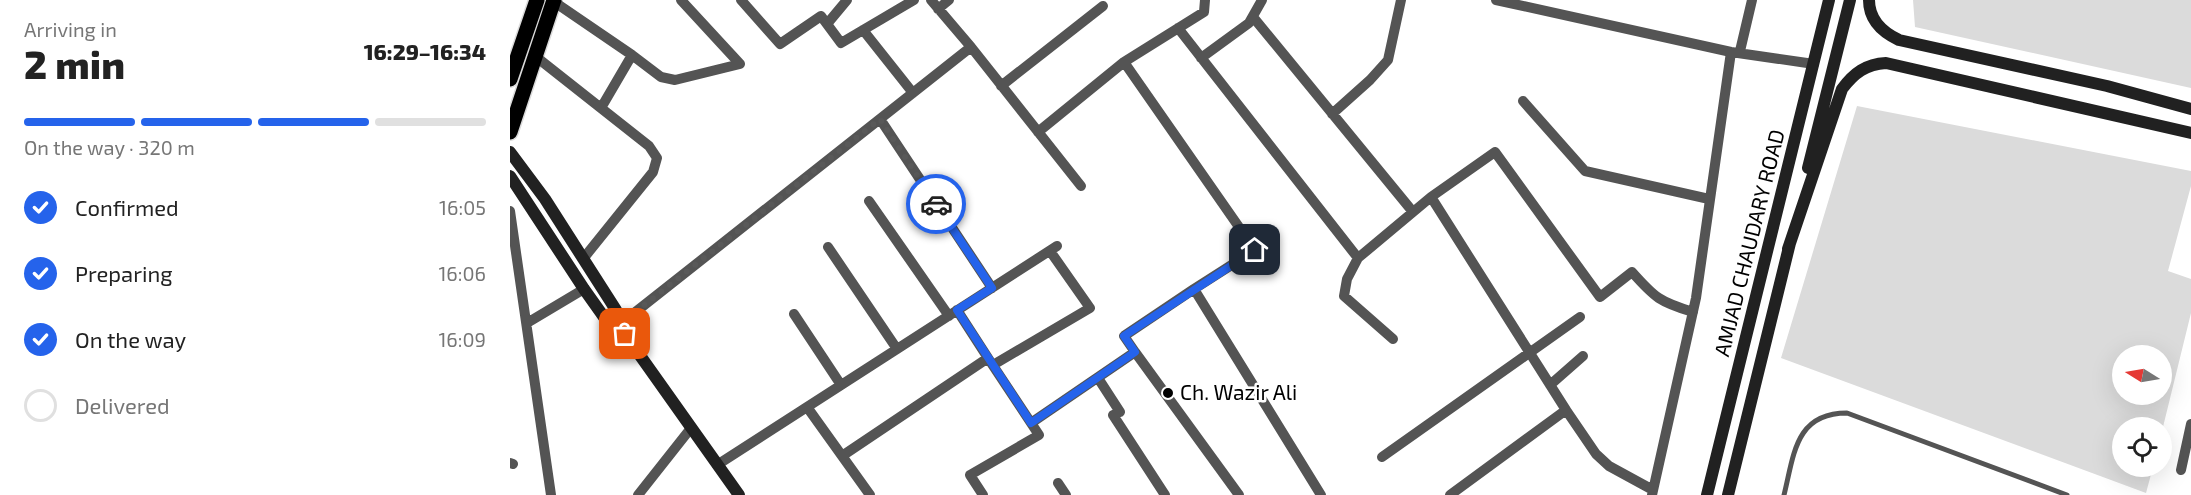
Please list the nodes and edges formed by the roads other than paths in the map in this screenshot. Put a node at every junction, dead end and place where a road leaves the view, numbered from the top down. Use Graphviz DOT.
graph roads {
  1 [pos="537,0"];
  2 [pos="681,0"];
  3 [pos="741,0"];
  4 [pos="847,0"];
  5 [pos="914,0"];
  6 [pos="949,0"];
  7 [pos="1205,0"];
  8 [pos="1262,0"];
  9 [pos="1401,0"];
  10 [pos="1496,0"];
  11 [pos="1752,0"];
  12 [pos="1829,0"];
  13 [pos="1850,0"];
  14 [pos="1869,0"];
  15 [pos="554,1"];
  16 [pos="1521,2"];
  17 [pos="934,4"];
  18 [pos="1103,6"];
  19 [pos="1253,17"];
  20 [pos="827,24"];
  21 [pos="1178,28"];
  22 [pos="863,30"];
  23 [pos="971,47"];
  24 [pos="1735,52"];
  25 [pos="632,55"];
  26 [pos="535,56"];
  27 [pos="1201,58"];
  28 [pos="1124,62"];
  29 [pos="1814,64"];
  30 [pos="510,80"];
  31 [pos="1001,86"];
  32 [pos="913,93"];
  33 [pos="1523,101"];
  34 [pos="601,108"];
  35 [pos="2191,109"];
  36 [pos="1332,114"];
  37 [pos="880,119"];
  38 [pos="510,132"];
  39 [pos="1038,132"];
  40 [pos="2191,133"];
  41 [pos="510,152"];
  42 [pos="510,176"];
  43 [pos="1080,186"];
  44 [pos="1431,197"];
  45 [pos="1709,199"];
  46 [pos="869,201"];
  47 [pos="529,204"];
  48 [pos="511,211"];
  49 [pos="1413,212"];
  50 [pos="828,248"];
  51 [pos="1788,249"];
  52 [pos="1358,258"];
  53 [pos="583,259"];
  54 [pos="992,288"];
  55 [pos="584,289"];
  56 [pos="1194,289"];
  57 [pos="1693,312"];
  58 [pos="953,313"];
  59 [pos="794,314"];
  60 [pos="1580,317"];
  61 [pos="527,323"];
  62 [pos="618,324"];
  63 [pos="1393,339"];
  64 [pos="897,349"];
  65 [pos="1135,352"];
  66 [pos="1530,353"];
  67 [pos="1583,356"];
  68 [pos="990,362"];
  69 [pos="1098,378"];
  70 [pos="841,385"];
  71 [pos="1550,386"];
  72 [pos="807,407"];
  73 [pos="1566,410"];
  74 [pos="1031,423"];
  75 [pos="2191,424"];
  76 [pos="691,428"];
  77 [pos="842,456"];
  78 [pos="1382,457"];
  79 [pos="717,465"];
  80 [pos="2181,470"];
  81 [pos="1058,483"];
  82 [pos="1653,492"];
  83 [pos="551,495"];
  84 [pos="638,495"];
  85 [pos="739,495"];
  86 [pos="870,495"];
  87 [pos="983,495"];
  88 [pos="1066,495"];
  89 [pos="1165,495"];
  90 [pos="1239,495"];
  91 [pos="1321,495"];
  92 [pos="1450,495"];
  93 [pos="1707,495"];
  94 [pos="1728,495"];
  95 [pos="1784,495"];
  96 [pos="2067,495"];
  1 -- 30 [label="main road"];
  2 -- 25 [label="street"];
  3 -- 20 [label="street"];
  4 -- 20 [label="street"];
  5 -- 22 [label="street"];
  6 -- 17 [label="street"];
  7 -- 21 [label="street"];
  8 -- 19 [label="street"];
  9 -- 36 [label="street"];
  10 -- 16 [label="street"];
  11 -- 24 [label="street"];
  12 -- 29 [label="main road, AMJAD CHAUDARY ROAD"];
  13 -- 51 [label="main road, AMJAD CHAUDARY ROAD"];
  14 -- 35 [label="main road"];
  15 -- 25 [label="street"];
  15 -- 26 [label="main road"];
  16 -- 24 [label="street"];
  17 -- 23 [label="street"];
  18 -- 31 [label="street"];
  19 -- 27 [label="street"];
  19 -- 36 [label="street"];
  20 -- 22 [label="street"];
  21 -- 27 [label="street"];
  21 -- 28 [label="street"];
  22 -- 32 [label="street"];
  23 -- 31 [label="street"];
  23 -- 32 [label="street"];
  24 -- 29 [label="street"];
  24 -- 45 [label="street"];
  25 -- 34 [label="street"];
  26 -- 34 [label="street"];
  26 -- 38 [label="main road"];
  27 -- 52 [label="street"];
  28 -- 39 [label="street"];
  28 -- 56 [label="street"];
  29 -- 93 [label="main road, AMJAD CHAUDARY ROAD"];
  31 -- 39 [label="street"];
  32 -- 37 [label="street"];
  33 -- 45 [label="street"];
  34 -- 53 [label="street"];
  36 -- 49 [label="street"];
  37 -- 54 [label="street"];
  37 -- 62 [label="street"];
  39 -- 43 [label="street"];
  40 -- 51 [label="main road"];
  41 -- 53 [label="main road"];
  42 -- 47 [label="main road"];
  44 -- 49 [label="street"];
  44 -- 57 [label="street"];
  44 -- 66 [label="street"];
  45 -- 57 [label="street"];
  46 -- 58 [label="street"];
  47 -- 48 [label="street"];
  47 -- 55 [label="main road"];
  48 -- 61 [label="street"];
  49 -- 52 [label="street"];
  50 -- 64 [label="street"];
  51 -- 94 [label="main road, AMJAD CHAUDARY ROAD"];
  52 -- 63 [label="street"];
  53 -- 62 [label="main road"];
  54 -- 58 [label="street"];
  54 -- 68 [label="street"];
  55 -- 61 [label="street"];
  55 -- 62 [label="main road"];
  56 -- 65 [label="street"];
  56 -- 91 [label="street"];
  57 -- 82 [label="street"];
  58 -- 64 [label="street"];
  58 -- 68 [label="street"];
  59 -- 70 [label="street"];
  60 -- 66 [label="street"];
  61 -- 83 [label="street"];
  62 -- 76 [label="main road"];
  64 -- 70 [label="street"];
  65 -- 69 [label="street"];
  65 -- 90 [label="street"];
  66 -- 71 [label="street"];
  66 -- 78 [label="street"];
  67 -- 71 [label="street"];
  68 -- 74 [label="street"];
  68 -- 77 [label="street"];
  69 -- 74 [label="street"];
  69 -- 89 [label="street"];
  70 -- 72 [label="street"];
  71 -- 73 [label="street"];
  72 -- 77 [label="street"];
  72 -- 79 [label="street"];
  73 -- 82 [label="street"];
  73 -- 92 [label="street"];
  74 -- 87 [label="street"];
  75 -- 80 [label="street"];
  76 -- 79 [label="main road"];
  76 -- 84 [label="street"];
  77 -- 86 [label="street"];
  79 -- 85 [label="main road"];
  81 -- 88 [label="street"];
  95 -- 96 [label="lane"];
}
